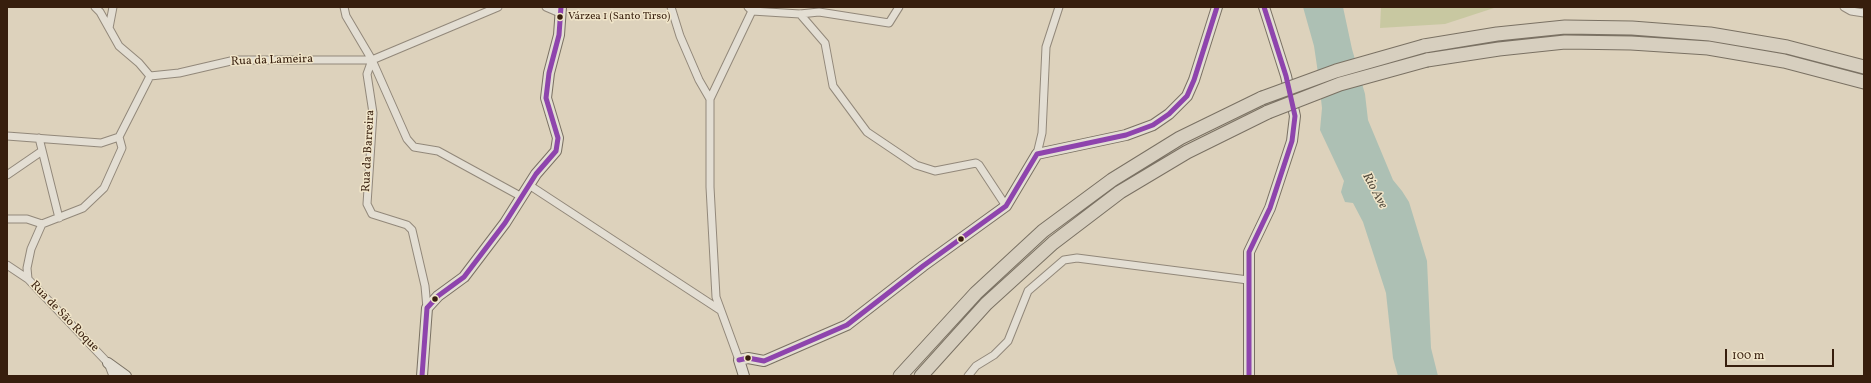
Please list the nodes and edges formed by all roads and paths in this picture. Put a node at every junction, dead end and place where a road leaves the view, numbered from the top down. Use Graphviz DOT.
graph roads {
  1 [pos="95,7"];
  2 [pos="113,7"];
  3 [pos="344,7"];
  4 [pos="498,7"];
  5 [pos="546,7"];
  6 [pos="671,7"];
  7 [pos="899,7"];
  8 [pos="1059,7"];
  9 [pos="1217,7"];
  10 [pos="1264,7"];
  11 [pos="1844,7"];
  12 [pos="750,9"];
  13 [pos="561,10"];
  14 [pos="1864,13"];
  15 [pos="800,14"];
  16 [pos="109,28"];
  17 [pos="372,60"];
  18 [pos="1864,67"];
  19 [pos="150,76"];
  20 [pos="1864,82"];
  21 [pos="710,99"];
  22 [pos="7,136"];
  23 [pos="119,137"];
  24 [pos="39,138"];
  25 [pos="42,151"];
  26 [pos="1037,154"];
  27 [pos="7,175"];
  28 [pos="529,185"];
  29 [pos="522,197"];
  30 [pos="1006,206"];
  31 [pos="59,218"];
  32 [pos="7,220"];
  33 [pos="42,224"];
  34 [pos="7,265"];
  35 [pos="28,279"];
  36 [pos="1248,280"];
  37 [pos="427,308"];
  38 [pos="720,310"];
  39 [pos="739,360"];
  40 [pos="108,363"];
  41 [pos="113,376"];
  42 [pos="126,376"];
  43 [pos="422,376"];
  44 [pos="744,376"];
  45 [pos="900,376"];
  46 [pos="921,376"];
  47 [pos="968,376"];
  48 [pos="1249,376"];
  1 -- 16 [label="street"];
  2 -- 16 [label="street"];
  3 -- 17 [label="street"];
  4 -- 17 [label="street"];
  5 -- 13 [label="street"];
  6 -- 21 [label="street"];
  7 -- 15 [label="street"];
  8 -- 26 [label="street"];
  9 -- 26 [label="street"];
  10 -- 36 [label="street"];
  11 -- 14 [label="street"];
  12 -- 15 [label="street"];
  12 -- 21 [label="street"];
  13 -- 28 [label="street"];
  15 -- 30 [label="street"];
  16 -- 19 [label="street"];
  17 -- 19 [label="street, Rua da Lameira"];
  17 -- 29 [label="street"];
  17 -- 37 [label="street, Rua da Barreira"];
  18 -- 45 [label="highway, bridge"];
  19 -- 23 [label="street"];
  20 -- 46 [label="highway, bridge"];
  21 -- 38 [label="street"];
  22 -- 24 [label="street"];
  23 -- 24 [label="street"];
  23 -- 31 [label="street"];
  24 -- 25 [label="street"];
  25 -- 27 [label="street"];
  25 -- 31 [label="street"];
  26 -- 30 [label="street"];
  28 -- 29 [label="street"];
  28 -- 38 [label="street"];
  29 -- 37 [label="street"];
  30 -- 39 [label="street"];
  31 -- 33 [label="street"];
  32 -- 33 [label="street"];
  33 -- 35 [label="street"];
  34 -- 35 [label="street, Rua de São Roque"];
  35 -- 40 [label="street, Rua de São Roque"];
  36 -- 47 [label="street"];
  36 -- 48 [label="street"];
  37 -- 43 [label="street"];
  38 -- 39 [label="street"];
  39 -- 44 [label="street"];
  40 -- 41 [label="street, Rua de São Roque"];
  40 -- 42 [label="street"];
}
